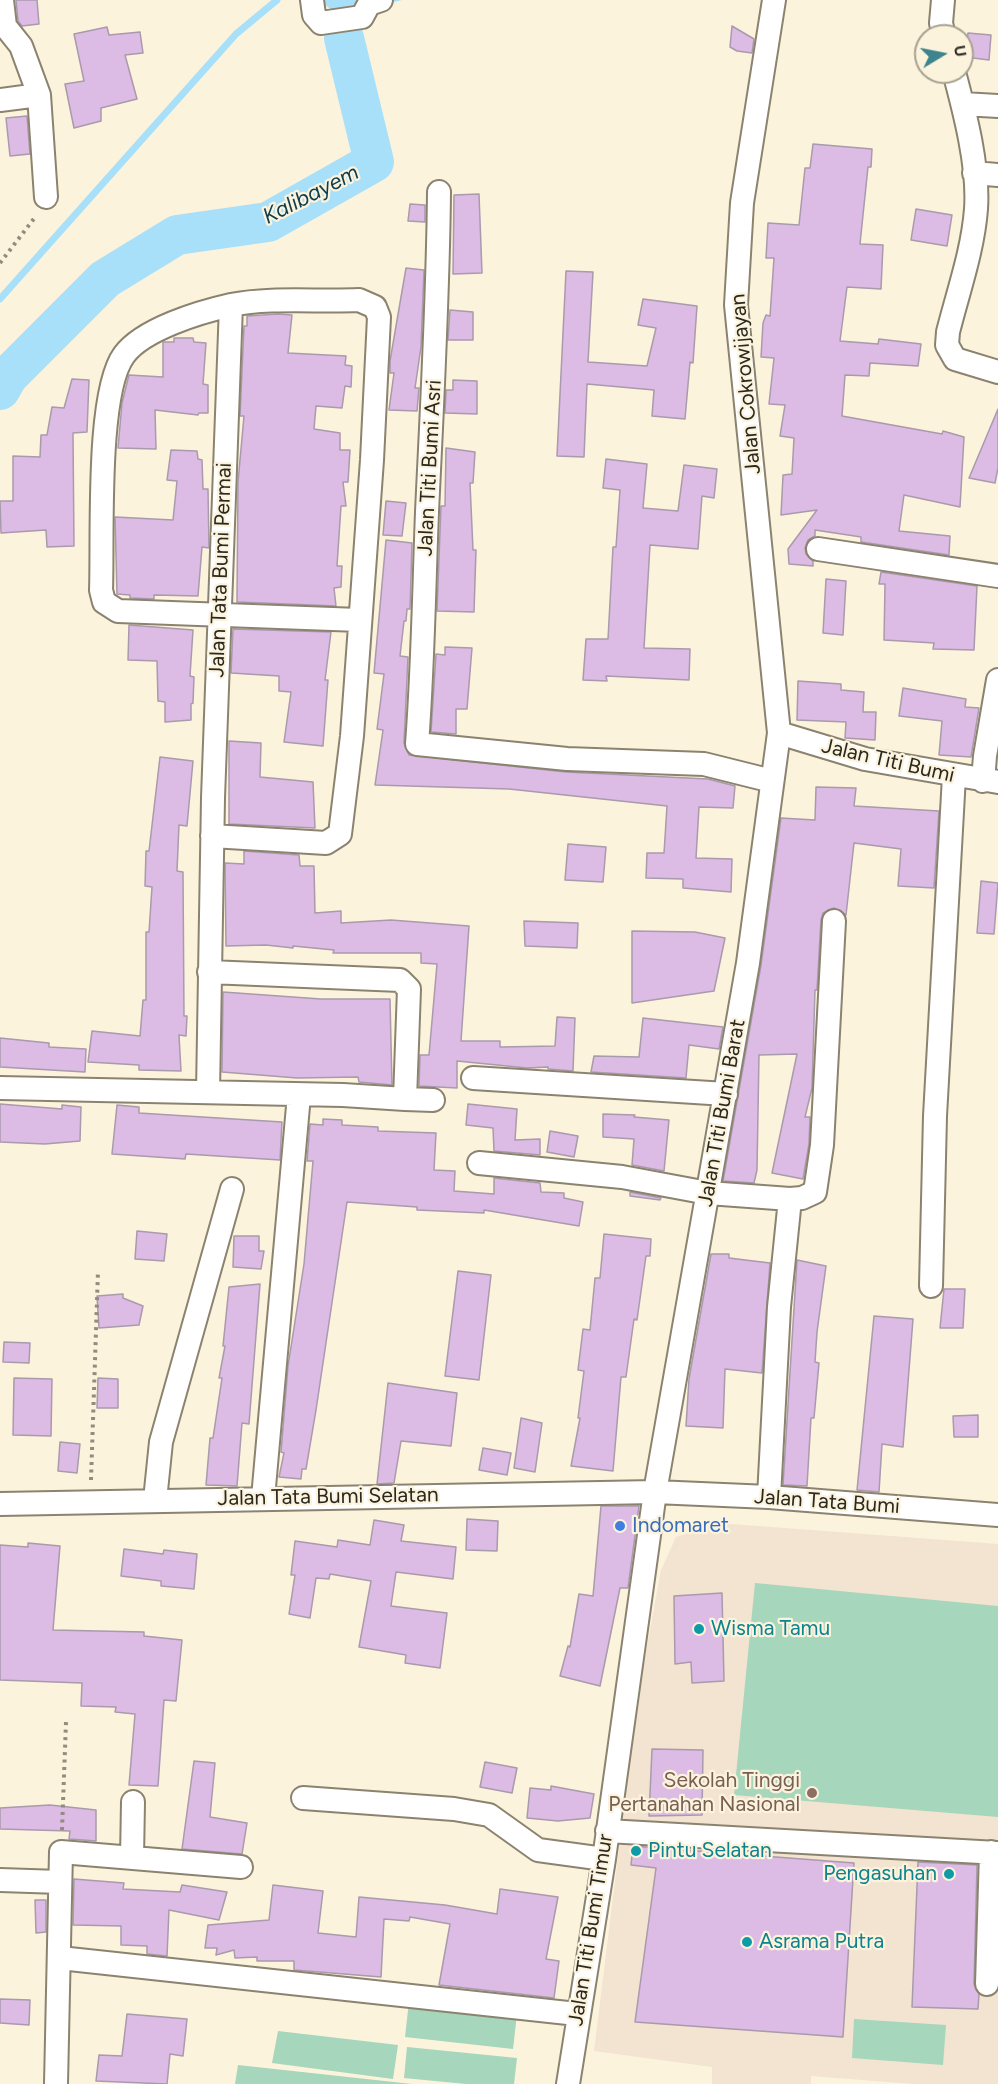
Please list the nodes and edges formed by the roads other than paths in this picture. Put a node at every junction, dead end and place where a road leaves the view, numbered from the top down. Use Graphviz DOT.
graph roads {
  1 [pos="2,0"];
  2 [pos="312,0"];
  3 [pos="774,0"];
  4 [pos="943,0"];
  5 [pos="375,2"];
  6 [pos="941,24"];
  7 [pos="957,84"];
  8 [pos="39,95"];
  9 [pos="0,100"];
  10 [pos="963,105"];
  11 [pos="998,106"];
  12 [pos="974,173"];
  13 [pos="998,175"];
  14 [pos="439,192"];
  15 [pos="46,197"];
  16 [pos="231,305"];
  17 [pos="998,372"];
  18 [pos="818,549"];
  19 [pos="998,576"];
  20 [pos="220,615"];
  21 [pos="359,620"];
  22 [pos="998,680"];
  23 [pos="779,733"];
  24 [pos="954,776"];
  25 [pos="772,781"];
  26 [pos="991,781"];
  27 [pos="212,836"];
  28 [pos="834,921"];
  29 [pos="209,972"];
  30 [pos="473,1078"];
  31 [pos="0,1088"];
  32 [pos="207,1092"];
  33 [pos="726,1094"];
  34 [pos="299,1095"];
  35 [pos="405,1099"];
  36 [pos="433,1100"];
  37 [pos="478,1163"];
  38 [pos="232,1189"];
  39 [pos="708,1193"];
  40 [pos="790,1200"];
  41 [pos="931,1286"];
  42 [pos="655,1492"];
  43 [pos="769,1497"];
  44 [pos="263,1498"];
  45 [pos="155,1500"];
  46 [pos="0,1504"];
  47 [pos="998,1515"];
  48 [pos="303,1798"];
  49 [pos="133,1802"];
  50 [pos="607,1830"];
  51 [pos="994,1852"];
  52 [pos="132,1858"];
  53 [pos="604,1859"];
  54 [pos="241,1867"];
  55 [pos="0,1880"];
  56 [pos="60,1882"];
  57 [pos="60,1958"];
  58 [pos="987,1984"];
  59 [pos="577,2014"];
  60 [pos="56,2084"];
  61 [pos="568,2084"];
  1 -- 8 [label="street"];
  2 -- 5 [label="street"];
  3 -- 23 [label="street, Jalan Cokrowijayan"];
  4 -- 6 [label="street"];
  7 -- 10 [label="street"];
  8 -- 9 [label="street"];
  8 -- 15 [label="street"];
  10 -- 11 [label="street"];
  10 -- 12 [label="street"];
  12 -- 13 [label="street"];
  12 -- 17 [label="street"];
  14 -- 25 [label="street, Jalan Titi Bumi Asri"];
  16 -- 20 [label="street, Jalan Tata Bumi Permai"];
  16 -- 20 [label="street"];
  16 -- 21 [label="street"];
  18 -- 19 [label="street"];
  20 -- 21 [label="street"];
  20 -- 27 [label="street, Jalan Tata Bumi Permai"];
  21 -- 27 [label="street"];
  22 -- 26 [label="street"];
  23 -- 24 [label="street, Jalan Titi Bumi"];
  23 -- 25 [label="street, Jalan Titi Bumi Barat"];
  24 -- 26 [label="street, Jalan Titi Bumi"];
  24 -- 41 [label="street"];
  25 -- 33 [label="street, Jalan Titi Bumi Barat"];
  27 -- 29 [label="street, Jalan Tata Bumi Permai"];
  28 -- 40 [label="street"];
  29 -- 32 [label="street, Jalan Tata Bumi Permai"];
  29 -- 35 [label="street"];
  30 -- 33 [label="street"];
  31 -- 32 [label="street"];
  32 -- 34 [label="street"];
  33 -- 39 [label="street, Jalan Titi Bumi Barat"];
  34 -- 35 [label="street"];
  34 -- 44 [label="street"];
  35 -- 36 [label="street"];
  37 -- 39 [label="street"];
  38 -- 45 [label="street"];
  39 -- 40 [label="street"];
  39 -- 42 [label="street, Jalan Titi Bumi Barat"];
  40 -- 43 [label="street"];
  42 -- 43 [label="street, Jalan Tata Bumi"];
  42 -- 44 [label="street, Jalan Tata Bumi Selatan"];
  42 -- 50 [label="street, Jalan Titi Bumi Timur"];
  43 -- 47 [label="street, Jalan Tata Bumi"];
  44 -- 45 [label="street, Jalan Tata Bumi Selatan"];
  45 -- 46 [label="street, Jalan Tata Bumi Selatan"];
  48 -- 53 [label="street"];
  49 -- 52 [label="street"];
  50 -- 51 [label="street"];
  50 -- 53 [label="street, Jalan Titi Bumi Timur"];
  51 -- 58 [label="street"];
  52 -- 54 [label="street"];
  52 -- 56 [label="street"];
  53 -- 59 [label="street, Jalan Titi Bumi Timur"];
  55 -- 56 [label="street"];
  56 -- 57 [label="street"];
  57 -- 59 [label="street"];
  57 -- 60 [label="street"];
  59 -- 61 [label="street, Jalan Titi Bumi Timur"];
}
